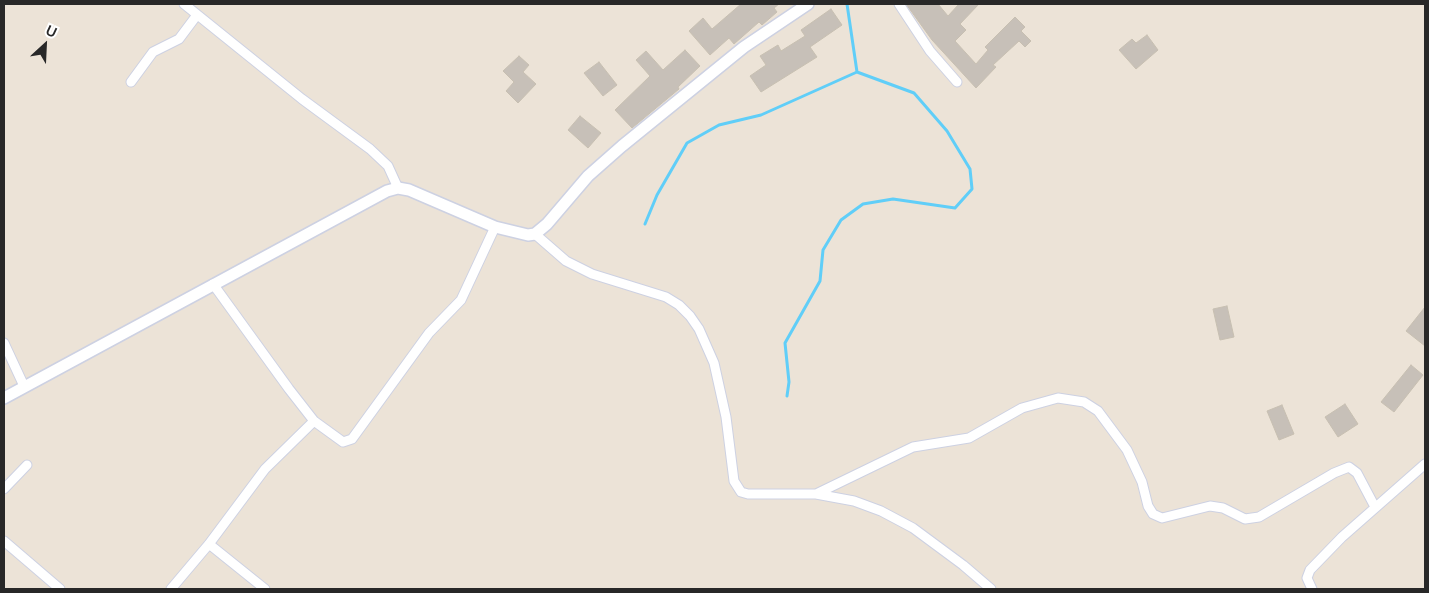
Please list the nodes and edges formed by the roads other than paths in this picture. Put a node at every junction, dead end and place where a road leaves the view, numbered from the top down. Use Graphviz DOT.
graph roads {
  1 [pos="184,4"];
  2 [pos="808,4"];
  3 [pos="899,4"];
  4 [pos="197,16"];
  5 [pos="131,82"];
  6 [pos="957,82"];
  7 [pos="398,188"];
  8 [pos="495,227"];
  9 [pos="535,234"];
  10 [pos="213,284"];
  11 [pos="4,343"];
  12 [pos="24,386"];
  13 [pos="4,398"];
  14 [pos="314,421"];
  15 [pos="1425,464"];
  16 [pos="27,465"];
  17 [pos="4,488"];
  18 [pos="816,494"];
  19 [pos="1375,507"];
  20 [pos="4,540"];
  21 [pos="209,544"];
  22 [pos="60,589"];
  23 [pos="171,589"];
  24 [pos="264,589"];
  25 [pos="990,589"];
  26 [pos="1312,589"];
  1 -- 4 [label="street"];
  2 -- 9 [label="street"];
  3 -- 6 [label="street"];
  4 -- 5 [label="street"];
  4 -- 7 [label="street"];
  7 -- 8 [label="street"];
  7 -- 10 [label="street"];
  8 -- 9 [label="street"];
  8 -- 14 [label="street"];
  9 -- 18 [label="street"];
  10 -- 12 [label="street"];
  10 -- 14 [label="street"];
  11 -- 12 [label="street"];
  12 -- 13 [label="street"];
  14 -- 21 [label="street"];
  15 -- 19 [label="street"];
  16 -- 17 [label="street"];
  18 -- 19 [label="street"];
  18 -- 25 [label="street"];
  19 -- 26 [label="street"];
  20 -- 22 [label="street"];
  21 -- 23 [label="street"];
  21 -- 24 [label="street"];
}
